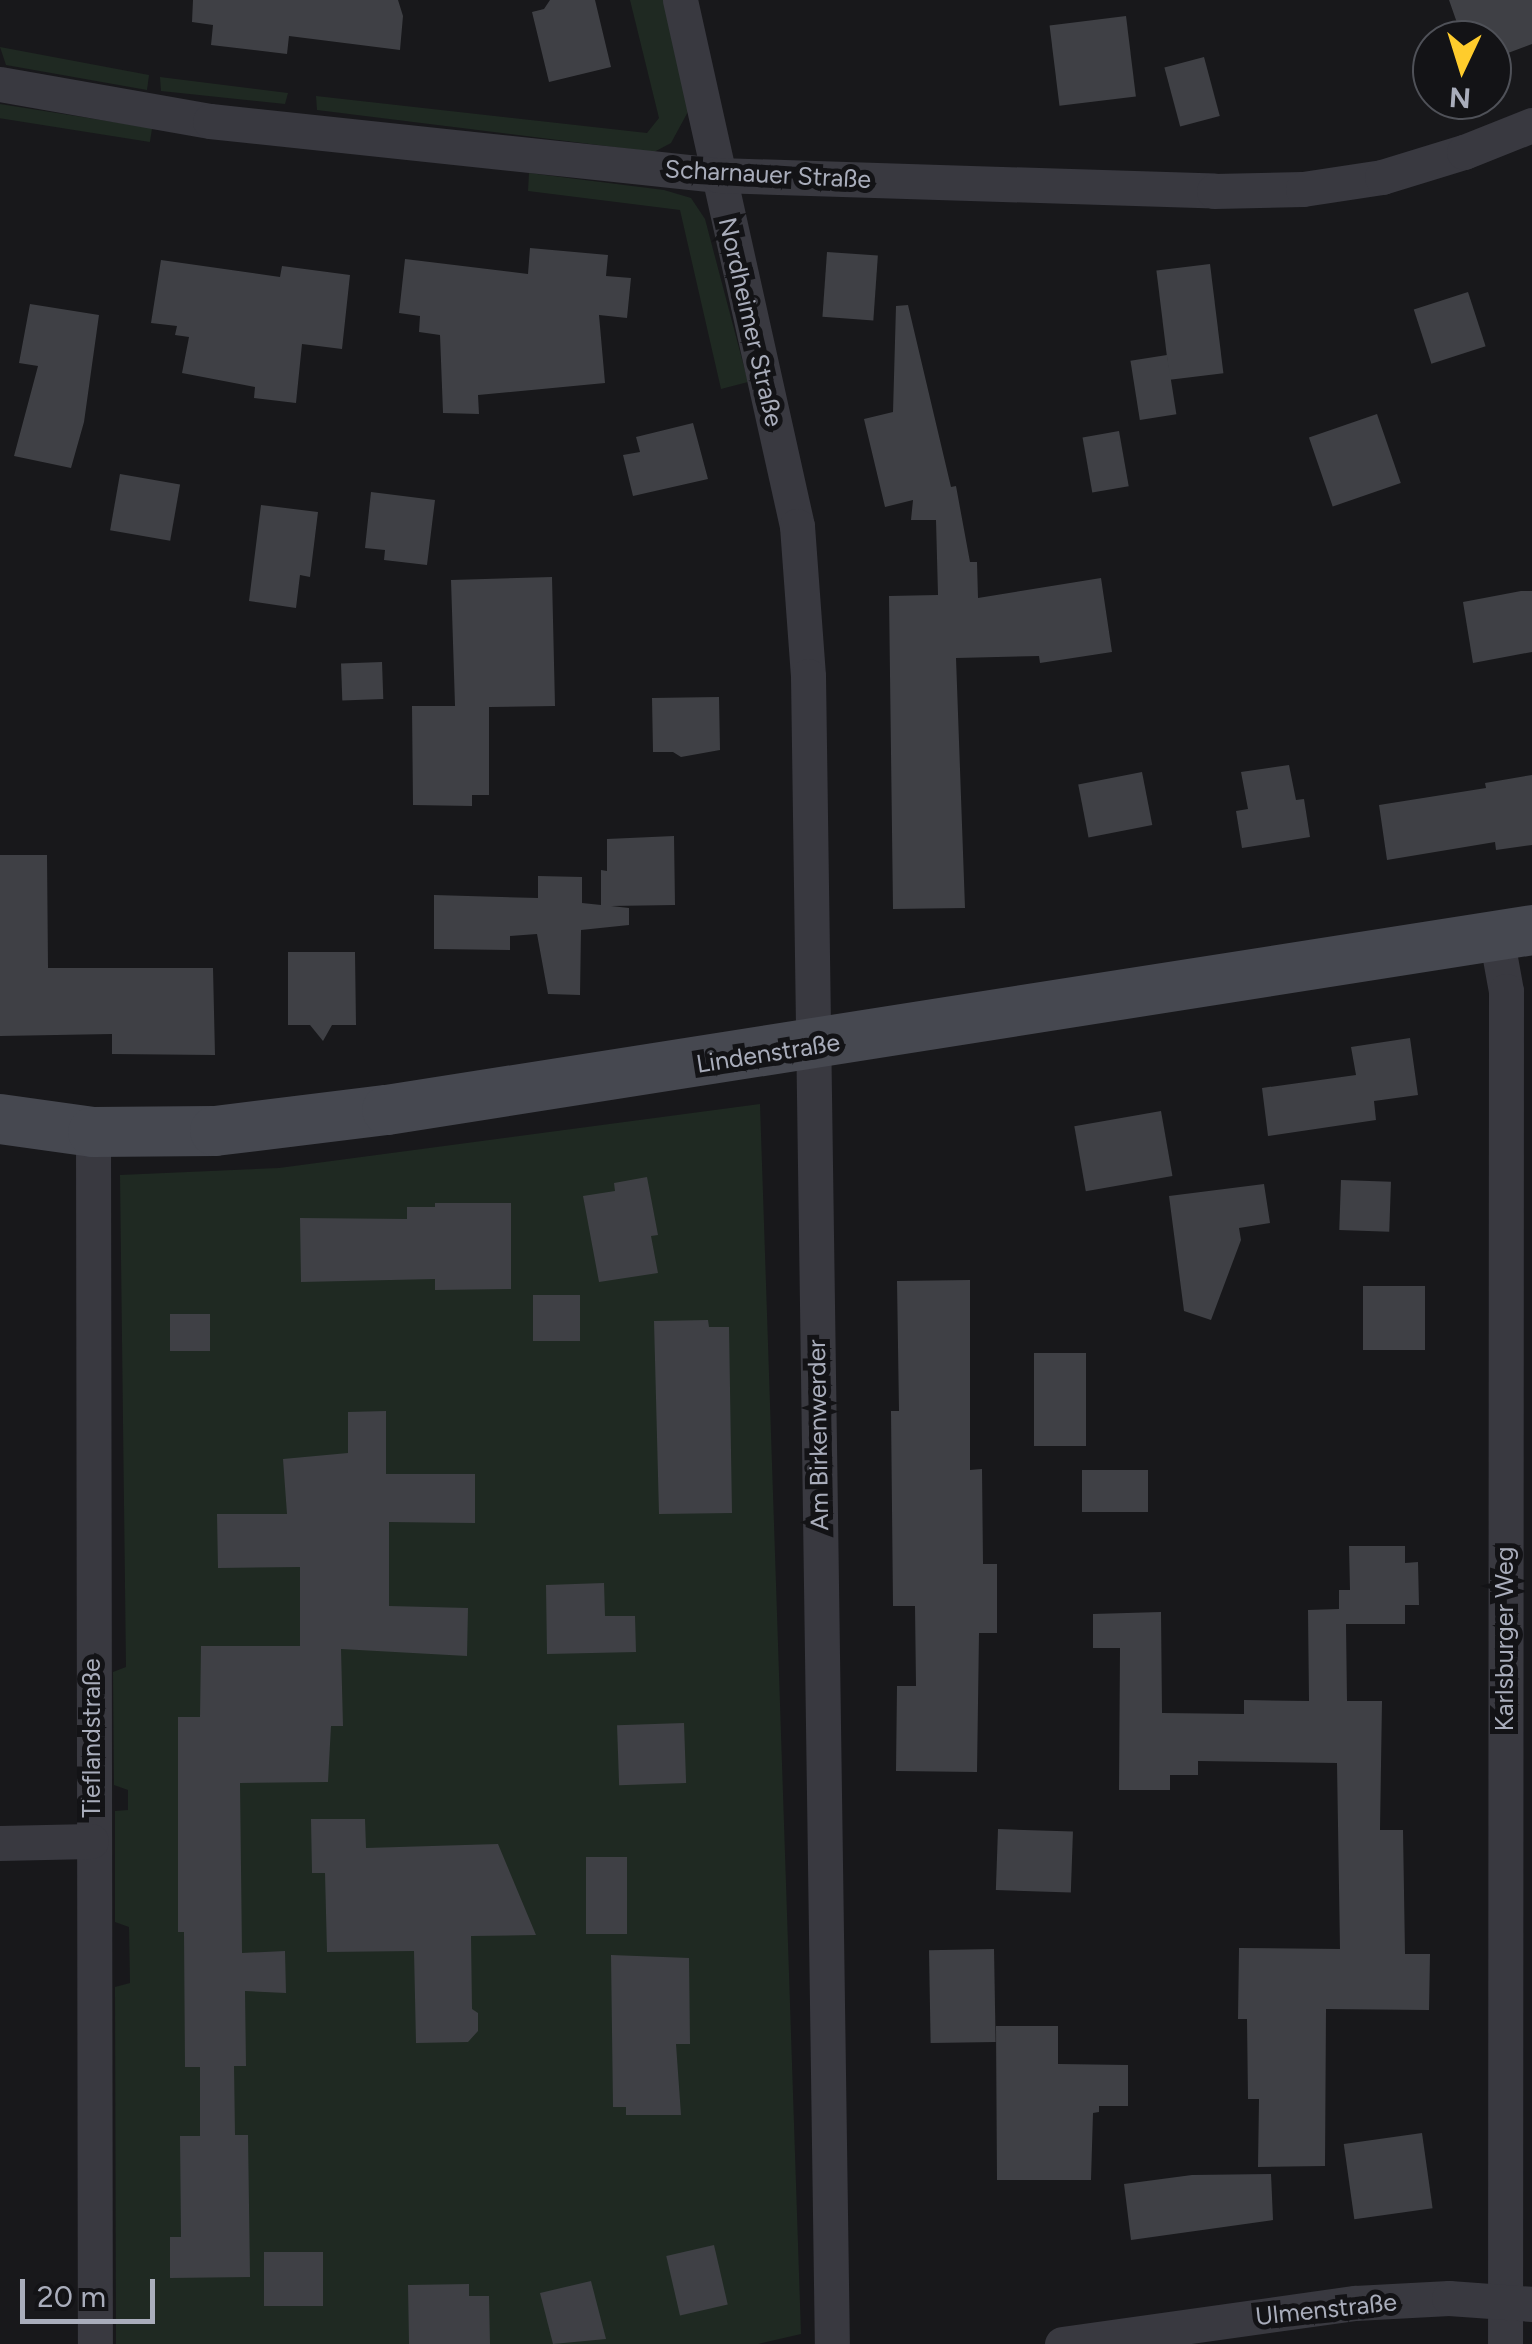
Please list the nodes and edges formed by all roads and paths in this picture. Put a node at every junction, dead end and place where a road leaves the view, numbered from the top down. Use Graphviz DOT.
graph roads {
  1 [pos="680,0"];
  2 [pos="0,84"];
  3 [pos="1532,125"];
  4 [pos="718,174"];
  5 [pos="797,526"];
  6 [pos="1514,933"];
  7 [pos="812,1046"];
  8 [pos="0,1119"];
  9 [pos="94,1132"];
  10 [pos="1518,1614"];
  11 [pos="91,1841"];
  12 [pos="0,1843"];
  13 [pos="1519,2302"];
  14 [pos="95,2344"];
  15 [pos="832,2344"];
  16 [pos="1062,2344"];
  17 [pos="1505,2344"];
  1 -- 4 [label="street, Nordheimer Straße"];
  2 -- 4 [label="street, Scharnauer Straße"];
  3 -- 4 [label="street, Scharnauer Straße"];
  4 -- 5 [label="street, Nordheimer Straße"];
  5 -- 7 [label="street, Am Birkenwerder"];
  6 -- 7 [label="street, Lindenstraße"];
  6 -- 10 [label="street, Karlsburger Weg"];
  7 -- 9 [label="street, Lindenstraße"];
  7 -- 15 [label="street, Am Birkenwerder"];
  8 -- 9 [label="street, Lindenstraße"];
  9 -- 11 [label="street, Tieflandstraße"];
  10 -- 13 [label="street, Karlsburger Weg"];
  11 -- 12 [label="street"];
  11 -- 14 [label="street, Tieflandstraße"];
  13 -- 16 [label="street, Ulmenstraße"];
  13 -- 17 [label="street, Karlsburger Weg"];
}
